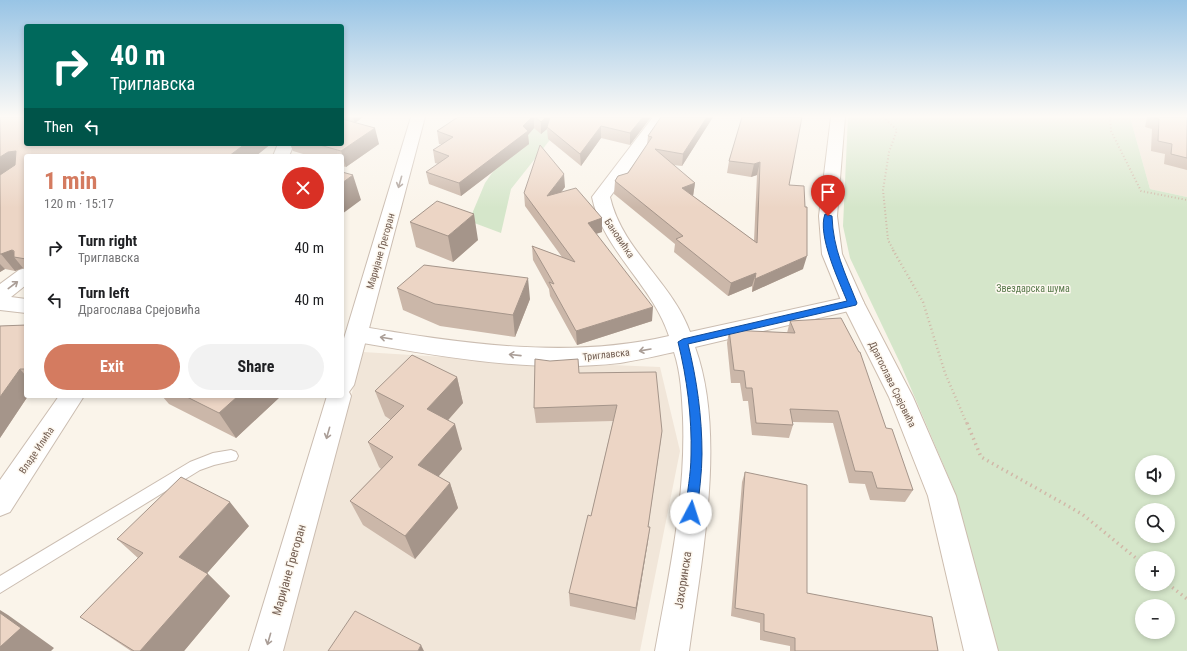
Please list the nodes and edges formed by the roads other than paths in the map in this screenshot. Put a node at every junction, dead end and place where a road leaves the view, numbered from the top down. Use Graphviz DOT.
graph roads {
  1 [pos="409,147"];
  2 [pos="638,147"];
  3 [pos="835,147"];
  4 [pos="24,277"];
  5 [pos="0,295"];
  6 [pos="0,303"];
  7 [pos="853,303"];
  8 [pos="24,306"];
  9 [pos="356,334"];
  10 [pos="683,342"];
  11 [pos="344,377"];
  12 [pos="71,398"];
  13 [pos="338,398"];
  14 [pos="231,456"];
  15 [pos="0,504"];
  16 [pos="0,585"];
  17 [pos="266,651"];
  18 [pos="672,651"];
  19 [pos="981,651"];
  1 -- 9 [label="street, Маријане Грегоран, one-way"];
  2 -- 10 [label="street, Бановићка"];
  3 -- 7 [label="street, Драгослава Срејовића"];
  5 -- 4 [label="street, one-way"];
  6 -- 8 [label="street"];
  7 -- 10 [label="street, Триглавска"];
  7 -- 19 [label="street, Драгослава Срејовића"];
  10 -- 9 [label="street, Триглавска, one-way"];
  9 -- 11 [label="street, Маријане Грегоран"];
  10 -- 18 [label="street, Јахоринска"];
  12 -- 15 [label="street, Владе Илића"];
  13 -- 17 [label="street, Маријане Грегоран, one-way"];
  14 -- 16 [label="lane"];
}
